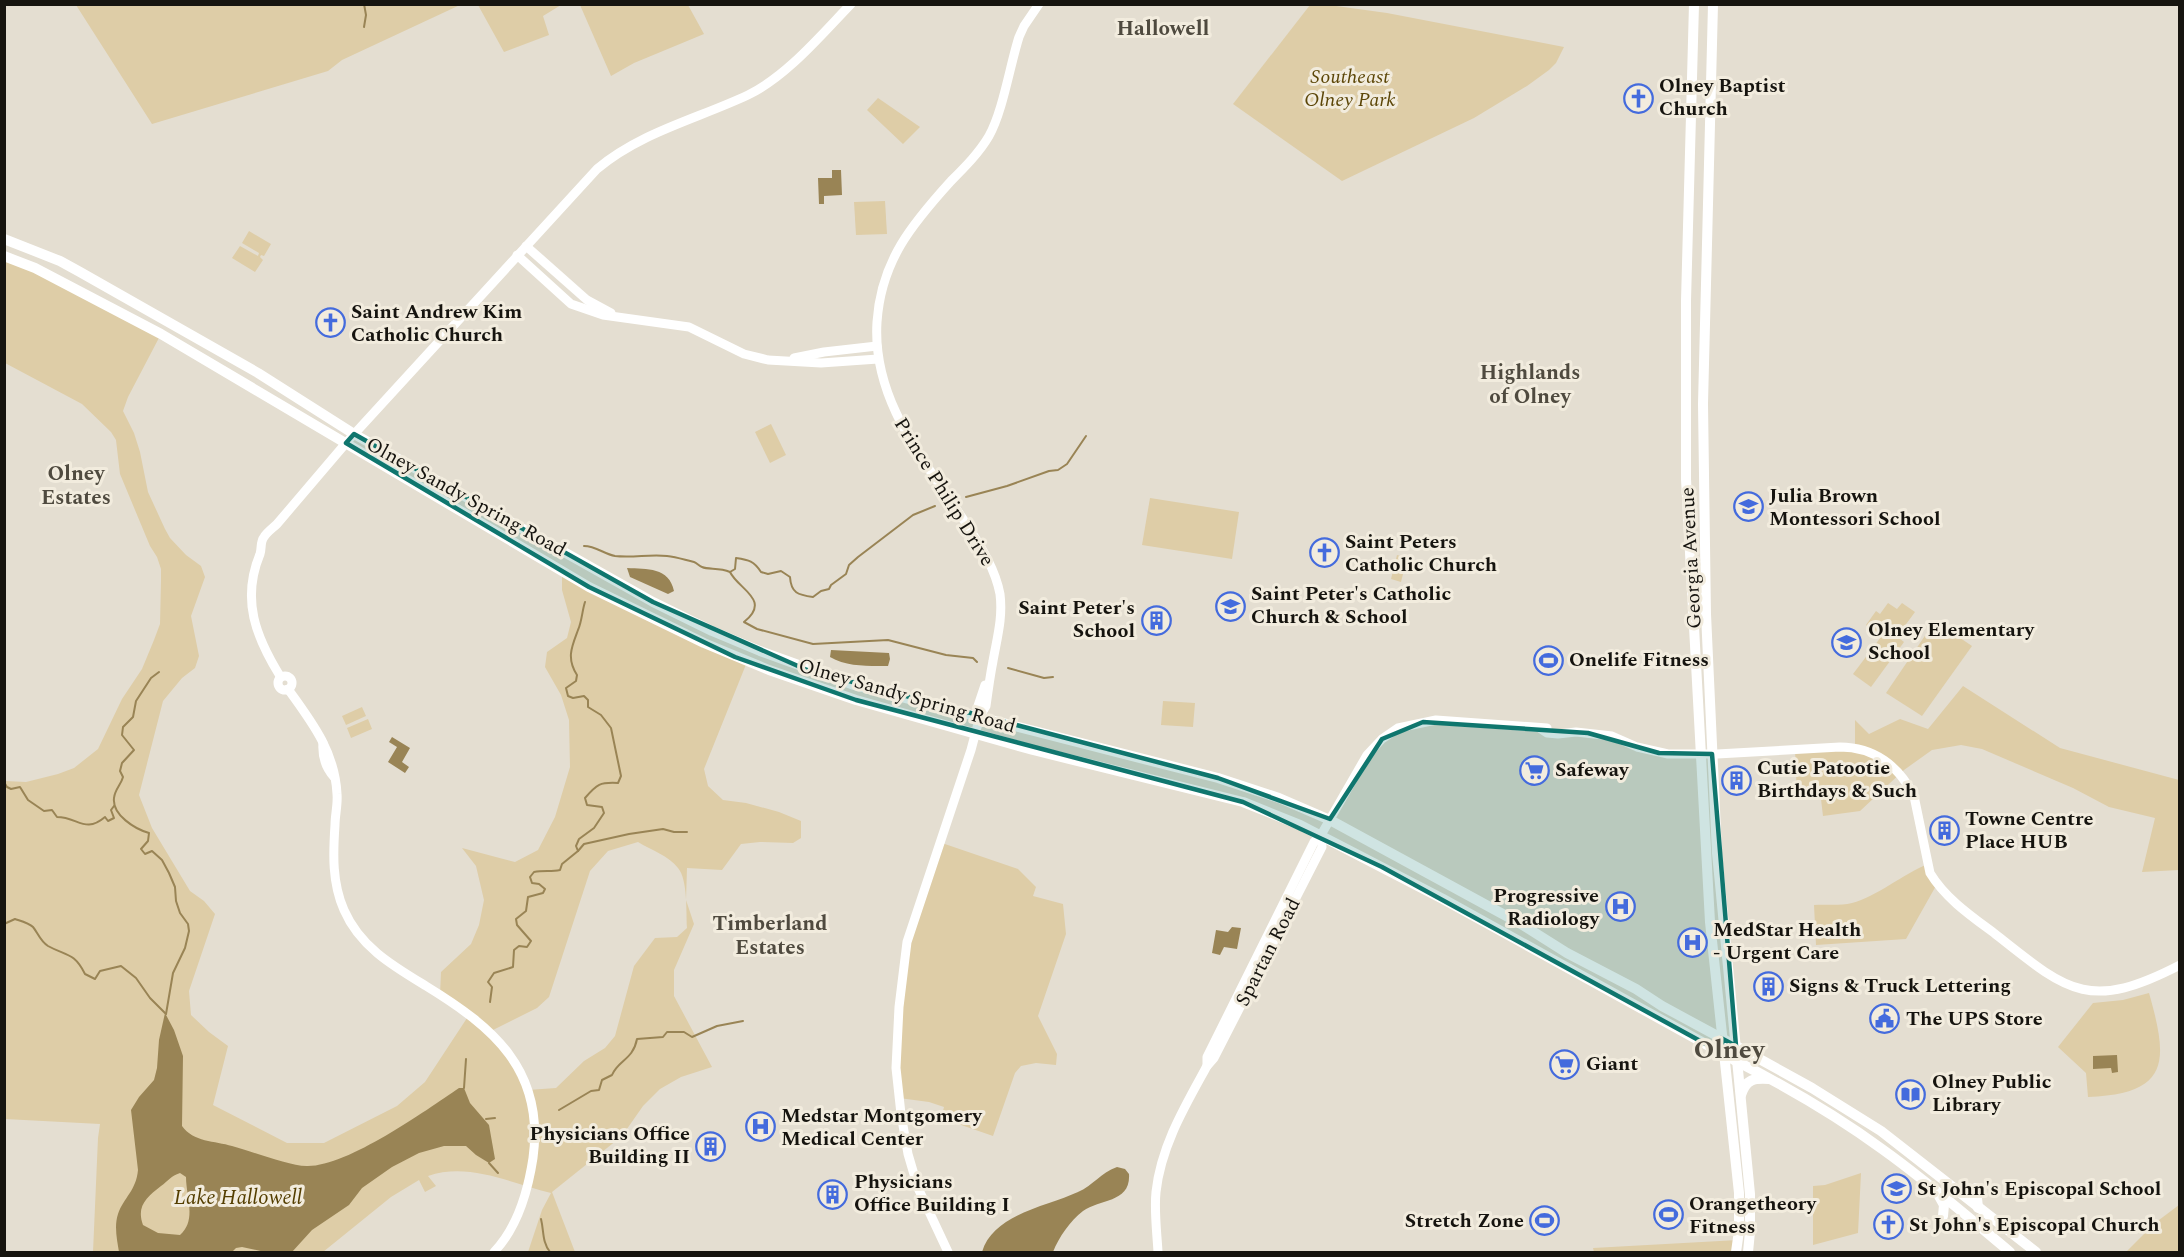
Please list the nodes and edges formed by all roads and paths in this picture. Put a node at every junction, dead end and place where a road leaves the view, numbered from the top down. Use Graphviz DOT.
graph roads {
  1 [pos="851,4"];
  2 [pos="1039,4"];
  3 [pos="1694,4"];
  4 [pos="1713,4"];
  5 [pos="4,239"];
  6 [pos="526,246"];
  7 [pos="517,255"];
  8 [pos="4,256"];
  9 [pos="624,319"];
  10 [pos="877,346"];
  11 [pos="878,359"];
  12 [pos="780,361"];
  13 [pos="354,434"];
  14 [pos="345,443"];
  15 [pos="980,716"];
  16 [pos="975,734"];
  17 [pos="1706,754"];
  18 [pos="1330,819"];
  19 [pos="1321,835"];
  20 [pos="2180,965"];
  21 [pos="1718,1008"];
  22 [pos="1691,1022"];
  23 [pos="1721,1038"];
  24 [pos="1736,1046"];
  25 [pos="1724,1054"];
  26 [pos="1738,1062"];
  27 [pos="1769,1079"];
  28 [pos="1741,1095"];
  29 [pos="1976,1188"];
  30 [pos="1936,1191"];
  31 [pos="1978,1208"];
  32 [pos="1943,1216"];
  33 [pos="494,1252"];
  34 [pos="948,1252"];
  35 [pos="1158,1252"];
  36 [pos="1736,1252"];
  37 [pos="1748,1252"];
  38 [pos="2010,1252"];
  39 [pos="2036,1252"];
  1 -- 6 [label="street"];
  2 -- 10 [label="street, Prince Philip Drive"];
  3 -- 17 [label="main road, Georgia Avenue"];
  4 -- 17 [label="main road, Georgia Avenue"];
  5 -- 13 [label="main road, Olney Sandy Spring Road"];
  6 -- 7 [label="street"];
  6 -- 9 [label="street"];
  7 -- 9 [label="street"];
  7 -- 13 [label="street"];
  8 -- 14 [label="main road, Olney Sandy Spring Road"];
  9 -- 12 [label="street"];
  10 -- 11 [label="street, Prince Philip Drive"];
  10 -- 12 [label="street"];
  11 -- 12 [label="street"];
  11 -- 15 [label="street, Prince Philip Drive"];
  13 -- 14 [label="street"];
  13 -- 15 [label="main road, Olney Sandy Spring Road"];
  14 -- 16 [label="main road, Olney Sandy Spring Road"];
  14 -- 33 [label="street"];
  15 -- 16 [label="street, Prince Philip Drive"];
  15 -- 18 [label="main road, Olney Sandy Spring Road"];
  16 -- 19 [label="main road, Olney Sandy Spring Road"];
  16 -- 34 [label="street, Prince Philip Drive"];
  17 -- 18 [label="street, Spartan Road"];
  17 -- 20 [label="street, Spartan Road"];
  17 -- 21 [label="main road, Georgia Avenue"];
  17 -- 24 [label="main road, Georgia Avenue"];
  18 -- 19 [label="street, Spartan Road"];
  18 -- 22 [label="main road, Olney Sandy Spring Road"];
  19 -- 25 [label="main road, Olney Sandy Spring Road"];
  19 -- 35 [label="street, Spartan Road"];
  21 -- 22 [label="main road"];
  21 -- 23 [label="main road, Georgia Avenue"];
  22 -- 23 [label="main road, Olney Sandy Spring Road"];
  23 -- 24 [label="main road, Olney Sandy Spring Road"];
  23 -- 25 [label="main road, Georgia Avenue"];
  24 -- 26 [label="main road, Georgia Avenue"];
  24 -- 31 [label="main road, Olney Sandy Spring Road"];
  25 -- 26 [label="main road, Olney Sandy Spring Road"];
  25 -- 36 [label="main road, Georgia Avenue"];
  26 -- 27 [label="main road, Olney Sandy Spring Road"];
  26 -- 28 [label="main road, Georgia Avenue"];
  27 -- 28 [label="main road"];
  27 -- 30 [label="main road, Olney Sandy Spring Road"];
  28 -- 37 [label="main road, Georgia Avenue"];
  29 -- 31 [label="main road"];
  30 -- 32 [label="main road"];
  30 -- 38 [label="main road, Olney Sandy Spring Road"];
  31 -- 39 [label="main road, Olney Sandy Spring Road"];
}
